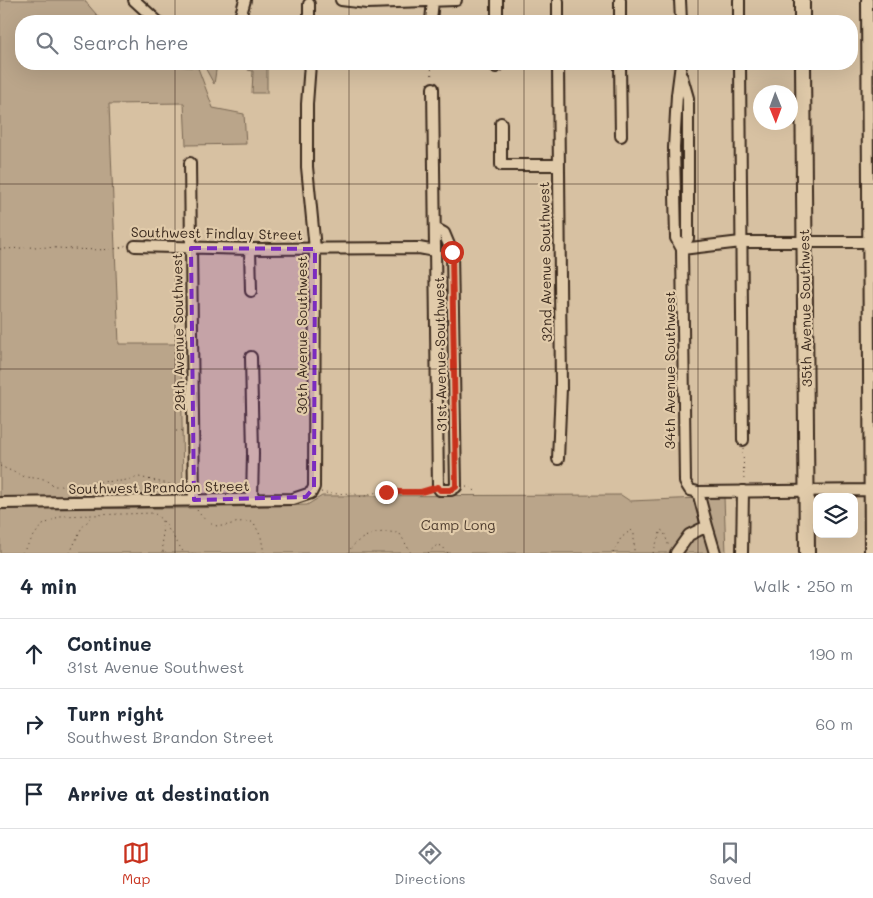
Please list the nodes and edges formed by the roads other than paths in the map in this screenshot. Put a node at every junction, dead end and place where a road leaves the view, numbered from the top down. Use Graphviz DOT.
graph roads {
  1 [pos="134,0"];
  2 [pos="245,0"];
  3 [pos="341,0"];
  4 [pos="432,0"];
  5 [pos="456,0"];
  6 [pos="497,0"];
  7 [pos="558,0"];
  8 [pos="620,0"];
  9 [pos="680,0"];
  10 [pos="739,0"];
  11 [pos="802,0"];
  12 [pos="867,0"];
  13 [pos="309,1"];
  14 [pos="150,15"];
  15 [pos="241,15"];
  16 [pos="309,15"];
  17 [pos="431,15"];
  18 [pos="497,15"];
  19 [pos="558,15"];
  20 [pos="620,15"];
  21 [pos="681,15"];
  22 [pos="739,15"];
  23 [pos="802,15"];
  24 [pos="310,70"];
  25 [pos="558,70"];
  26 [pos="620,70"];
  27 [pos="681,70"];
  28 [pos="740,70"];
  29 [pos="802,70"];
  30 [pos="433,88"];
  31 [pos="501,123"];
  32 [pos="621,136"];
  33 [pos="190,163"];
  34 [pos="558,165"];
  35 [pos="435,228"];
  36 [pos="804,241"];
  37 [pos="741,242"];
  38 [pos="871,242"];
  39 [pos="135,246"];
  40 [pos="191,248"];
  41 [pos="250,249"];
  42 [pos="315,249"];
  43 [pos="682,249"];
  44 [pos="435,250"];
  45 [pos="251,291"];
  46 [pos="251,357"];
  47 [pos="743,440"];
  48 [pos="558,459"];
  49 [pos="317,490"];
  50 [pos="807,490"];
  51 [pos="871,490"];
  52 [pos="694,491"];
  53 [pos="744,491"];
  54 [pos="252,499"];
  55 [pos="0,503"];
  56 [pos="195,504"];
  57 [pos="707,526"];
  58 [pos="674,552"];
  59 [pos="715,553"];
  60 [pos="742,553"];
  61 [pos="807,553"];
  62 [pos="870,553"];
  1 -- 14 [label="street"];
  2 -- 15 [label="street"];
  3 -- 4 [label="street"];
  4 -- 5 [label="street"];
  4 -- 17 [label="street"];
  6 -- 18 [label="street"];
  7 -- 19 [label="street"];
  8 -- 20 [label="street"];
  9 -- 21 [label="street"];
  10 -- 22 [label="street"];
  11 -- 23 [label="main road"];
  12 -- 38 [label="street"];
  13 -- 16 [label="street"];
  24 -- 42 [label="street, 30th Avenue Southwest"];
  25 -- 34 [label="street, 32nd Avenue Southwest"];
  26 -- 32 [label="street"];
  27 -- 43 [label="street, 34th Avenue Southwest"];
  28 -- 37 [label="street"];
  29 -- 36 [label="main road, 35th Avenue Southwest"];
  30 -- 35 [label="street, 31st Avenue Southwest"];
  31 -- 34 [label="street"];
  33 -- 40 [label="street, 29th Avenue Southwest"];
  34 -- 48 [label="street, 32nd Avenue Southwest"];
  35 -- 44 [label="street, 31st Avenue Southwest"];
  35 -- 44 [label="street, 31st Avenue Southwest"];
  36 -- 37 [label="street"];
  36 -- 38 [label="street"];
  36 -- 50 [label="main road, 35th Avenue Southwest"];
  37 -- 43 [label="street"];
  37 -- 47 [label="street"];
  38 -- 51 [label="street"];
  39 -- 40 [label="street, Southwest Findlay Street"];
  40 -- 41 [label="street, Southwest Findlay Street"];
  40 -- 56 [label="street, 29th Avenue Southwest"];
  41 -- 42 [label="street, Southwest Findlay Street"];
  41 -- 45 [label="street"];
  42 -- 44 [label="street, Southwest Findlay Street"];
  42 -- 49 [label="street, 30th Avenue Southwest"];
  43 -- 52 [label="street, 34th Avenue Southwest"];
  46 -- 54 [label="street"];
  49 -- 54 [label="street, Southwest Brandon Street"];
  50 -- 51 [label="street"];
  50 -- 53 [label="street"];
  50 -- 61 [label="main road, 35th Avenue Southwest"];
  51 -- 62 [label="street"];
  52 -- 53 [label="street"];
  52 -- 57 [label="street, 34th Avenue Southwest"];
  53 -- 60 [label="street"];
  54 -- 56 [label="street, Southwest Brandon Street"];
  55 -- 56 [label="street, Southwest Brandon Street"];
  57 -- 58 [label="street"];
  57 -- 59 [label="street, 34th Avenue Southwest"];
}
